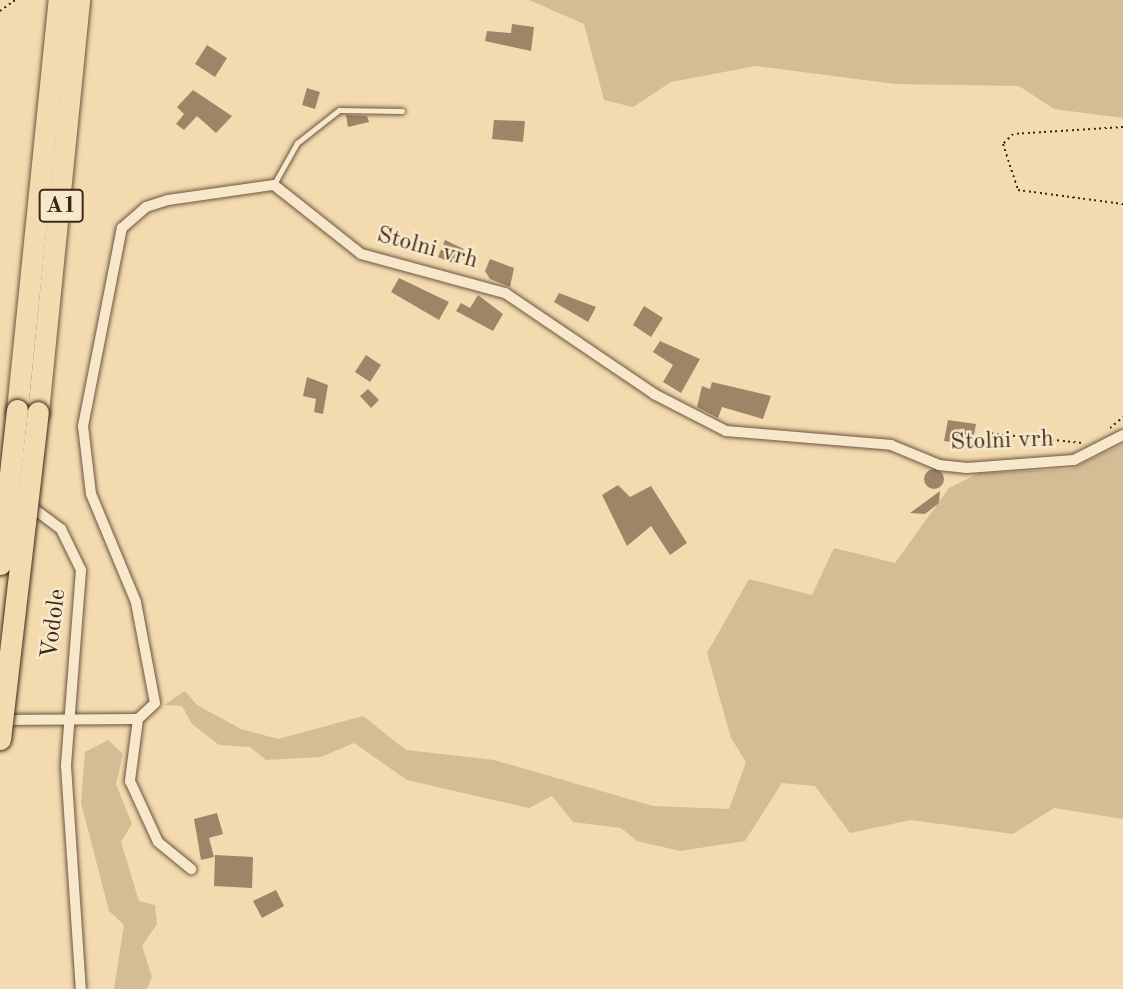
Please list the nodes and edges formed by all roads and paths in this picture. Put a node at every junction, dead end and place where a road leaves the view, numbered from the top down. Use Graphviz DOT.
graph roads {
  1 [pos="15,0"];
  2 [pos="59,0"];
  3 [pos="79,0"];
  4 [pos="0,10"];
  5 [pos="402,111"];
  6 [pos="1123,127"];
  7 [pos="274,185"];
  8 [pos="1123,204"];
  9 [pos="27,411"];
  10 [pos="986,433"];
  11 [pos="1123,435"];
  12 [pos="1086,443"];
  13 [pos="0,486"];
  14 [pos="0,564"];
  15 [pos="138,719"];
  16 [pos="0,720"];
  17 [pos="67,720"];
  18 [pos="0,739"];
  19 [pos="191,869"];
  20 [pos="82,989"];
  1 -- 4 [label="path"];
  2 -- 9 [label="highway, A1"];
  3 -- 9 [label="highway, A1"];
  5 -- 7 [label="lane"];
  6 -- 8 [label="path"];
  7 -- 11 [label="street, Stolni vrh"];
  7 -- 15 [label="street"];
  9 -- 14 [label="highway, A1, bridge"];
  9 -- 18 [label="highway, A1, bridge"];
  10 -- 12 [label="path"];
  13 -- 17 [label="street, Vodole"];
  15 -- 17 [label="street"];
  15 -- 19 [label="street"];
  16 -- 17 [label="street"];
  17 -- 20 [label="street, Vodole"];
}
